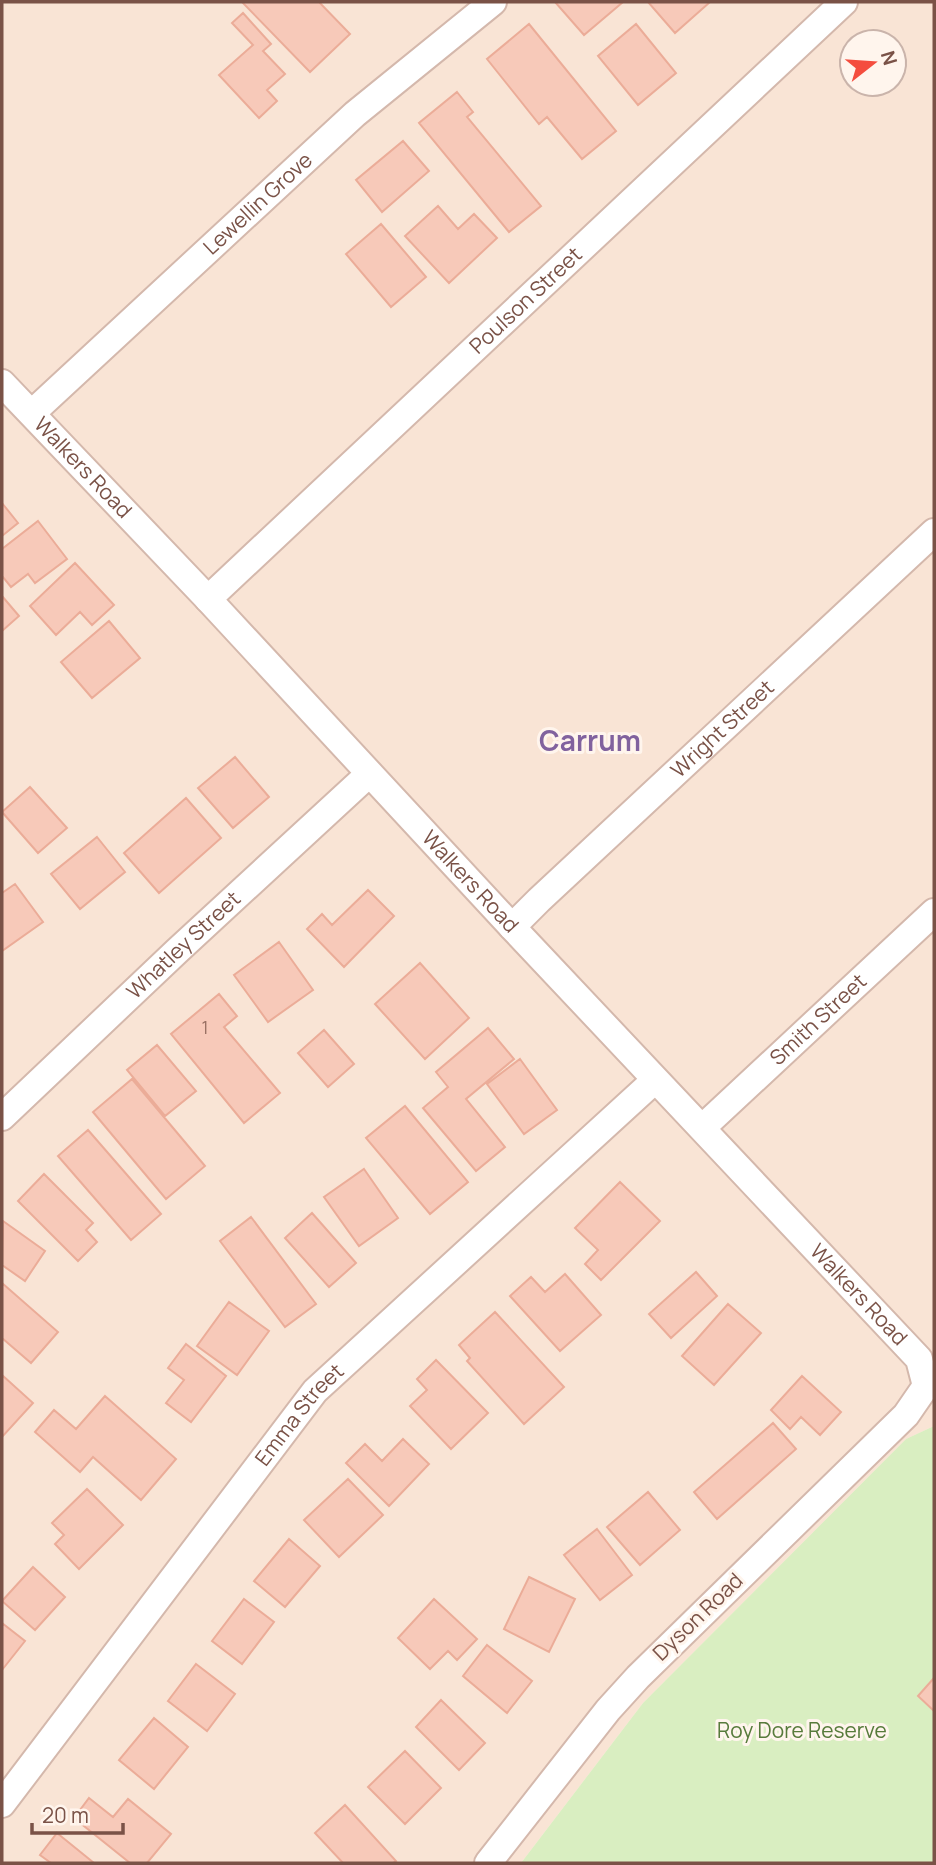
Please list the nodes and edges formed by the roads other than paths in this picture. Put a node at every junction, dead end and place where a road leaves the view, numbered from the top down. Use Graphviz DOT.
graph roads {
  1 [pos="493,2"];
  2 [pos="844,2"];
  3 [pos="2,383"];
  4 [pos="32,414"];
  5 [pos="934,531"];
  6 [pos="208,599"];
  7 [pos="369,774"];
  8 [pos="934,912"];
  9 [pos="512,927"];
  10 [pos="655,1080"];
  11 [pos="2,1117"];
  12 [pos="702,1128"];
  13 [pos="926,1386"];
  14 [pos="2,1804"];
  15 [pos="488,1863"];
  1 -- 4 [label="street, Lewellin Grove"];
  2 -- 6 [label="street, Poulson Street"];
  3 -- 4 [label="street, Walkers Road"];
  4 -- 6 [label="street, Walkers Road"];
  5 -- 9 [label="street, Wright Street"];
  6 -- 7 [label="street, Walkers Road"];
  7 -- 9 [label="street, Walkers Road"];
  7 -- 11 [label="street, Whatley Street"];
  8 -- 12 [label="street, Smith Street"];
  9 -- 10 [label="street, Walkers Road"];
  10 -- 12 [label="street, Walkers Road"];
  10 -- 14 [label="street, Emma Street"];
  12 -- 13 [label="street, Walkers Road"];
  13 -- 15 [label="street, Dyson Road"];
}
